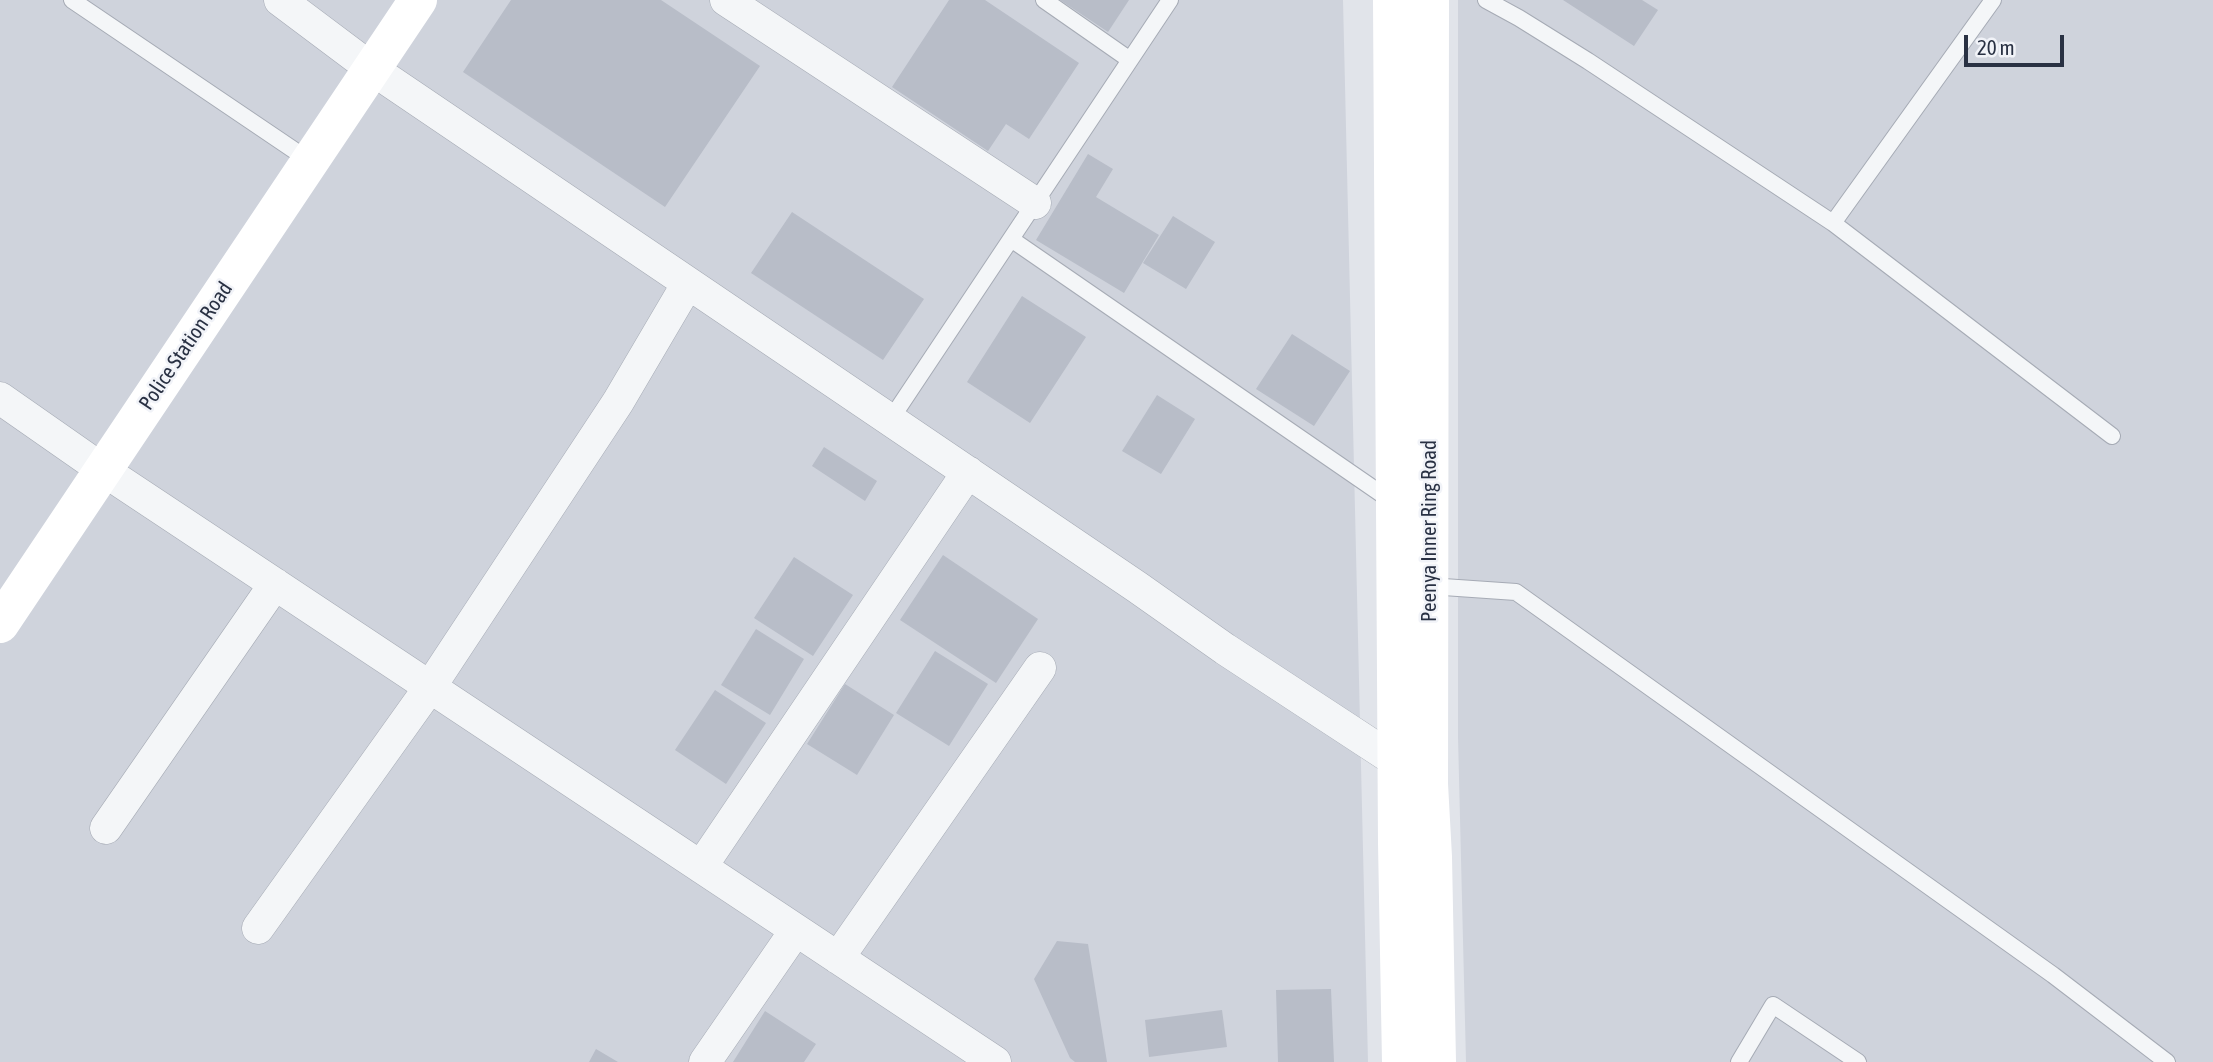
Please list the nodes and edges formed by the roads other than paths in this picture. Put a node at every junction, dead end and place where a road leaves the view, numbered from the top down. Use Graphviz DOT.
graph roads {
  1 [pos="72,0"];
  2 [pos="280,0"];
  3 [pos="418,0"];
  4 [pos="726,0"];
  5 [pos="1044,0"];
  6 [pos="1170,0"];
  7 [pos="1392,0"];
  8 [pos="1430,0"];
  9 [pos="1486,0"];
  10 [pos="1993,0"];
  11 [pos="1130,60"];
  12 [pos="372,69"];
  13 [pos="310,162"];
  14 [pos="1035,204"];
  15 [pos="1833,223"];
  16 [pos="1010,239"];
  17 [pos="688,283"];
  18 [pos="0,398"];
  19 [pos="891,419"];
  20 [pos="2112,436"];
  21 [pos="103,470"];
  22 [pos="968,472"];
  23 [pos="1395,503"];
  24 [pos="275,584"];
  25 [pos="1429,586"];
  26 [pos="0,624"];
  27 [pos="1040,668"];
  28 [pos="430,687"];
  29 [pos="1396,761"];
  30 [pos="106,828"];
  31 [pos="701,867"];
  32 [pos="258,928"];
  33 [pos="796,930"];
  34 [pos="838,958"];
  35 [pos="705,1062"];
  36 [pos="995,1062"];
  37 [pos="1401,1062"];
  38 [pos="1437,1062"];
  39 [pos="1739,1062"];
  40 [pos="1858,1062"];
  41 [pos="2168,1062"];
  1 -- 13 [label="lane"];
  2 -- 12 [label="street"];
  3 -- 12 [label="main road, Police Station Road"];
  4 -- 14 [label="street"];
  5 -- 11 [label="lane"];
  6 -- 11 [label="lane"];
  7 -- 23 [label="main road, Peenya Inner Ring Road"];
  8 -- 25 [label="main road, Peenya Inner Ring Road"];
  9 -- 15 [label="lane"];
  10 -- 15 [label="lane"];
  11 -- 14 [label="lane"];
  12 -- 13 [label="main road, Police Station Road"];
  12 -- 17 [label="street"];
  13 -- 21 [label="main road, Police Station Road"];
  14 -- 16 [label="lane"];
  15 -- 20 [label="lane"];
  16 -- 19 [label="lane"];
  16 -- 23 [label="lane"];
  17 -- 19 [label="street"];
  17 -- 28 [label="street"];
  18 -- 21 [label="street"];
  19 -- 22 [label="street"];
  21 -- 24 [label="street"];
  21 -- 26 [label="main road, Police Station Road"];
  22 -- 29 [label="street"];
  22 -- 31 [label="street"];
  23 -- 29 [label="main road, Peenya Inner Ring Road"];
  24 -- 28 [label="street"];
  24 -- 30 [label="street"];
  25 -- 38 [label="main road, Peenya Inner Ring Road"];
  25 -- 41 [label="lane"];
  27 -- 34 [label="street"];
  28 -- 31 [label="street"];
  28 -- 32 [label="street"];
  29 -- 37 [label="main road, Peenya Inner Ring Road"];
  31 -- 33 [label="street"];
  33 -- 34 [label="street"];
  33 -- 35 [label="street"];
  34 -- 36 [label="street"];
  39 -- 40 [label="lane"];
}
